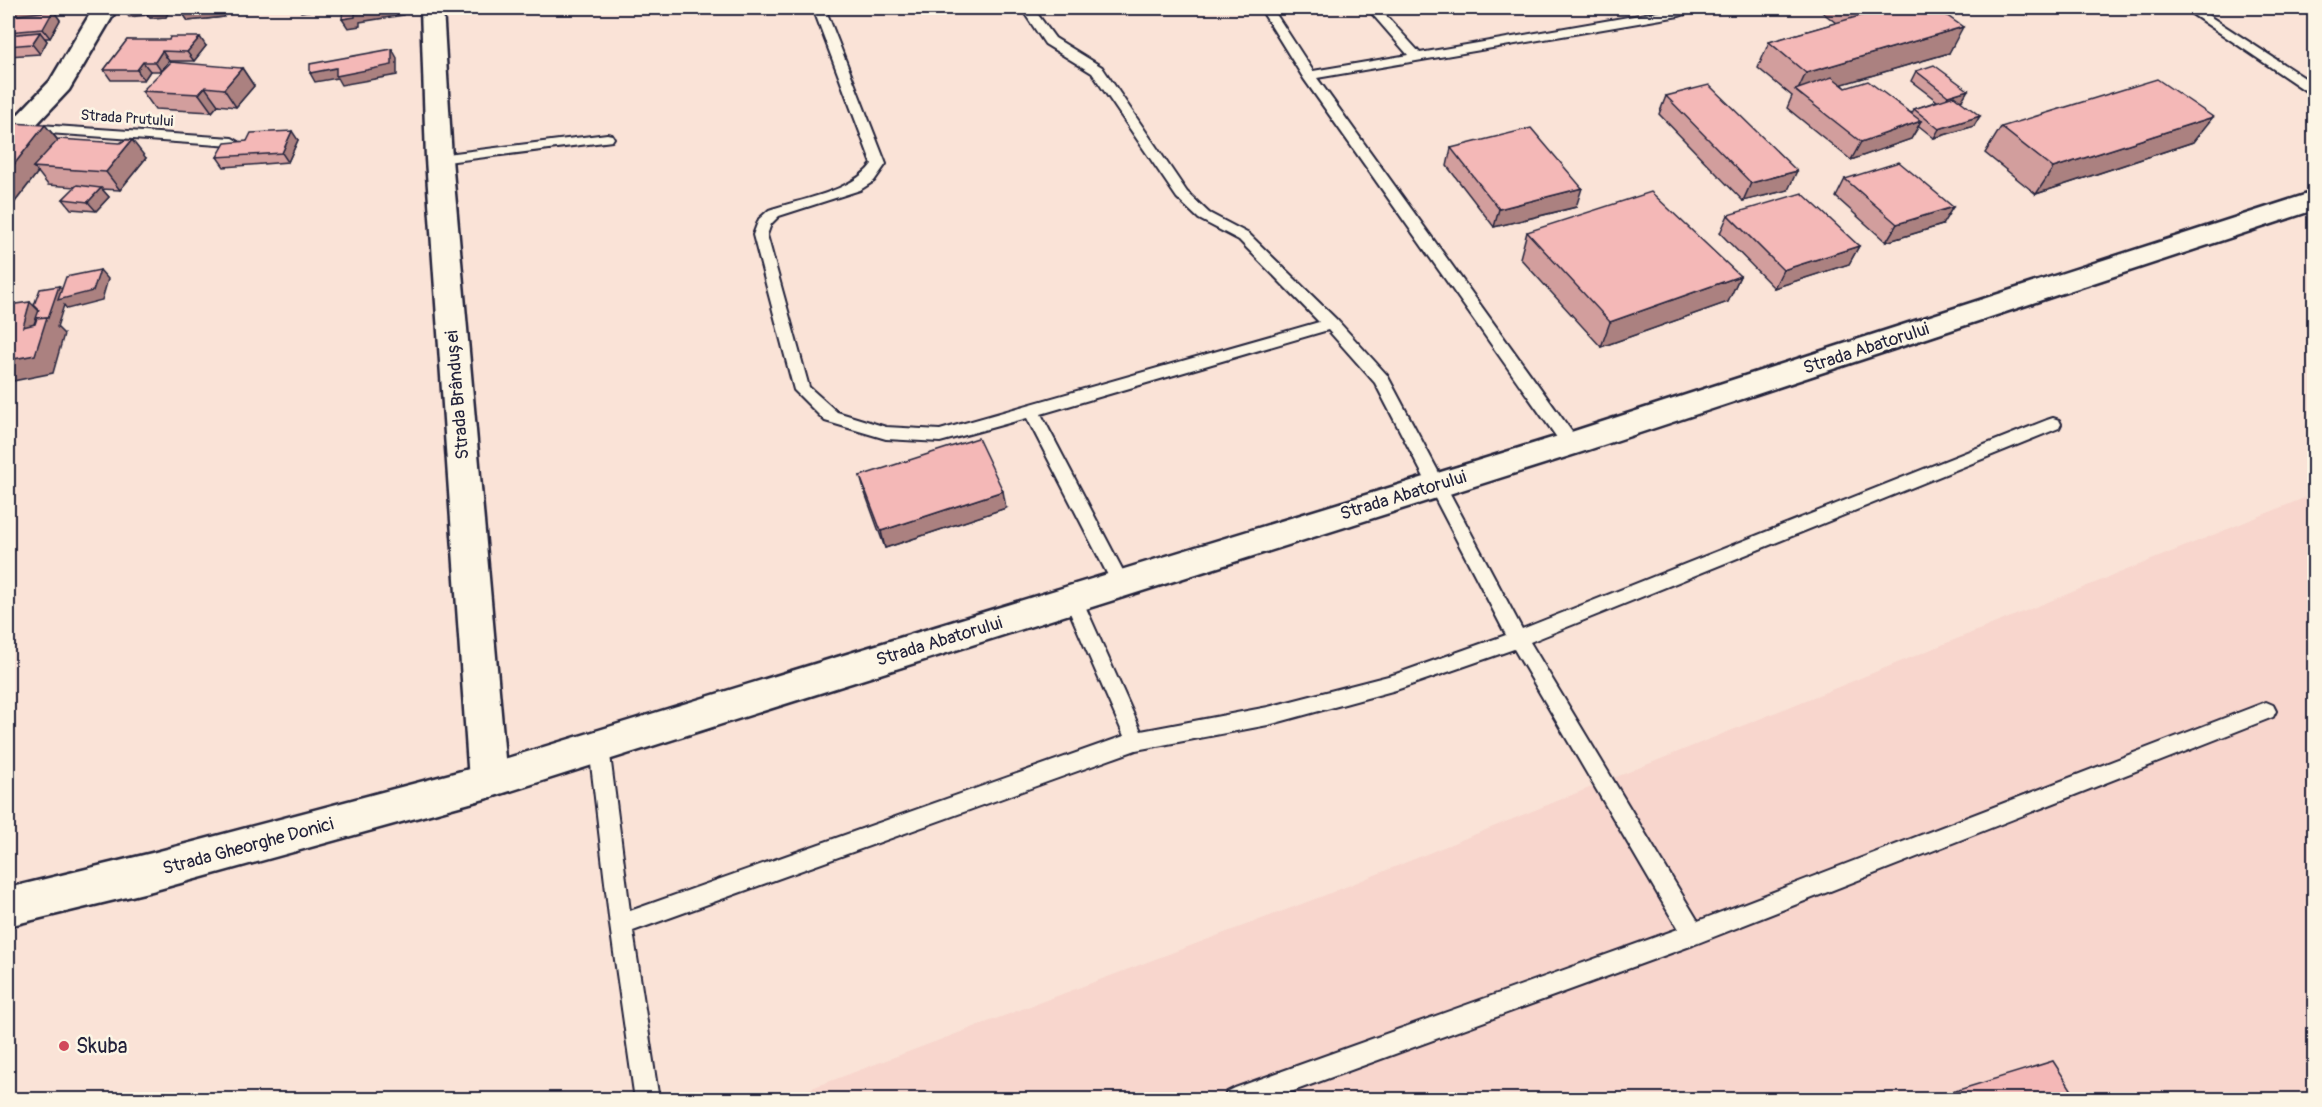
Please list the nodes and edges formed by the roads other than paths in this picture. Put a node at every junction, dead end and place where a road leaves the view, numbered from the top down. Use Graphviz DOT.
graph roads {
  1 [pos="102,8"];
  2 [pos="432,8"];
  3 [pos="819,8"];
  4 [pos="1028,8"];
  5 [pos="1266,8"];
  6 [pos="1373,8"];
  7 [pos="1690,8"];
  8 [pos="2189,8"];
  9 [pos="1418,57"];
  10 [pos="1309,76"];
  11 [pos="2314,90"];
  12 [pos="14,133"];
  13 [pos="607,138"];
  14 [pos="232,142"];
  15 [pos="439,159"];
  16 [pos="2314,201"];
  17 [pos="1331,324"];
  18 [pos="1030,411"];
  19 [pos="2053,424"];
  20 [pos="1571,444"];
  21 [pos="1437,484"];
  22 [pos="1121,584"];
  23 [pos="1073,599"];
  24 [pos="1518,639"];
  25 [pos="2266,711"];
  26 [pos="1136,741"];
  27 [pos="599,747"];
  28 [pos="488,781"];
  29 [pos="8,907"];
  30 [pos="621,925"];
  31 [pos="1694,934"];
  32 [pos="647,1100"];
  33 [pos="1235,1100"];
  1 -- 12 [label="street"];
  2 -- 15 [label="street, Strada Brândușei"];
  3 -- 18 [label="lane"];
  4 -- 17 [label="lane"];
  5 -- 10 [label="lane"];
  6 -- 9 [label="lane"];
  7 -- 9 [label="lane"];
  8 -- 11 [label="lane"];
  9 -- 10 [label="lane"];
  10 -- 20 [label="lane"];
  12 -- 14 [label="lane, Strada Prutului"];
  13 -- 15 [label="lane"];
  15 -- 28 [label="street, Strada Brândușei"];
  16 -- 20 [label="street, Strada Abatorului"];
  17 -- 18 [label="lane"];
  17 -- 21 [label="lane"];
  18 -- 22 [label="lane"];
  19 -- 24 [label="lane"];
  20 -- 21 [label="street, Strada Abatorului"];
  21 -- 22 [label="street, Strada Abatorului"];
  21 -- 24 [label="lane"];
  22 -- 23 [label="street, Strada Abatorului"];
  23 -- 26 [label="lane"];
  23 -- 27 [label="street, Strada Abatorului"];
  24 -- 26 [label="lane"];
  24 -- 31 [label="lane"];
  25 -- 31 [label="lane"];
  26 -- 30 [label="lane"];
  27 -- 28 [label="street, Strada Abatorului"];
  27 -- 30 [label="lane"];
  28 -- 29 [label="street, Strada Gheorghe Donici"];
  30 -- 32 [label="lane"];
  31 -- 33 [label="lane"];
}
